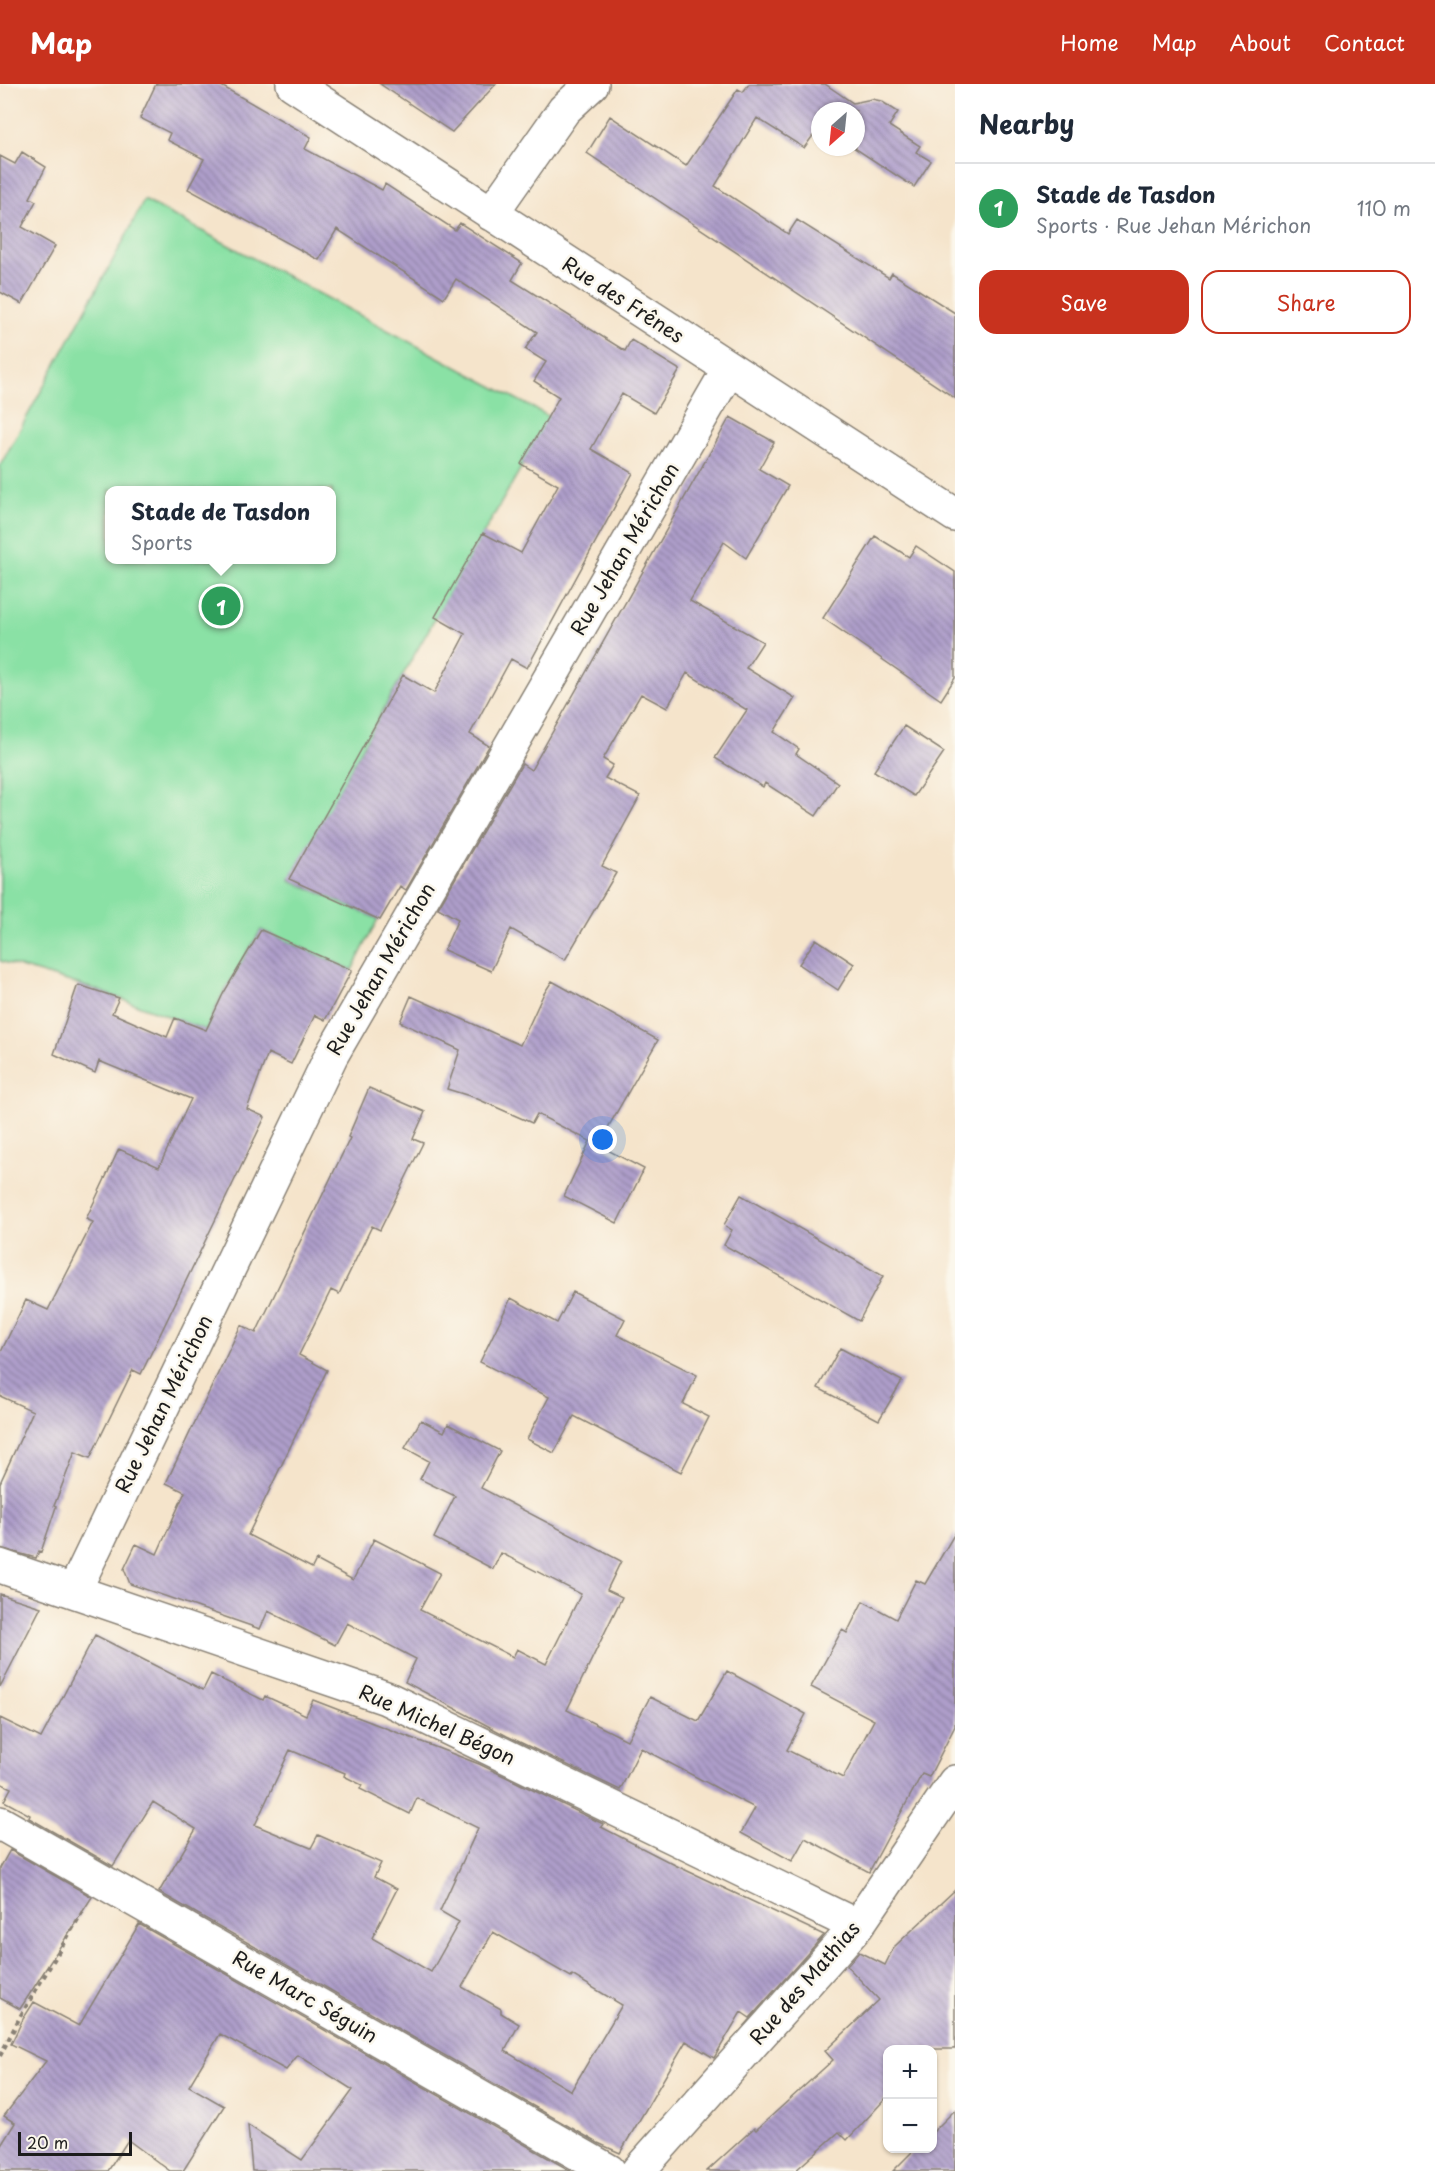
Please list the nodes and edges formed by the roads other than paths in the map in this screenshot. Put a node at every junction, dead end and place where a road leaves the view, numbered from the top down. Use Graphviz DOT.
graph roads {
  1 [pos="293,84"];
  2 [pos="592,84"];
  3 [pos="491,214"];
  4 [pos="729,369"];
  5 [pos="955,516"];
  6 [pos="0,1566"];
  7 [pos="74,1591"];
  8 [pos="955,1782"];
  9 [pos="0,1823"];
  10 [pos="856,1926"];
  11 [pos="609,2171"];
  12 [pos="638,2171"];
  1 -- 3 [label="street, Rue des Frênes"];
  2 -- 3 [label="street"];
  3 -- 4 [label="street, Rue des Frênes"];
  4 -- 5 [label="street, Rue des Frênes"];
  4 -- 7 [label="street, Rue Jehan Mérichon"];
  6 -- 7 [label="street, Rue Michel Bégon"];
  7 -- 10 [label="street, Rue Michel Bégon"];
  8 -- 10 [label="street, Rue des Mathias"];
  9 -- 11 [label="street, Rue Marc Séguin"];
  10 -- 12 [label="street, Rue des Mathias"];
}
